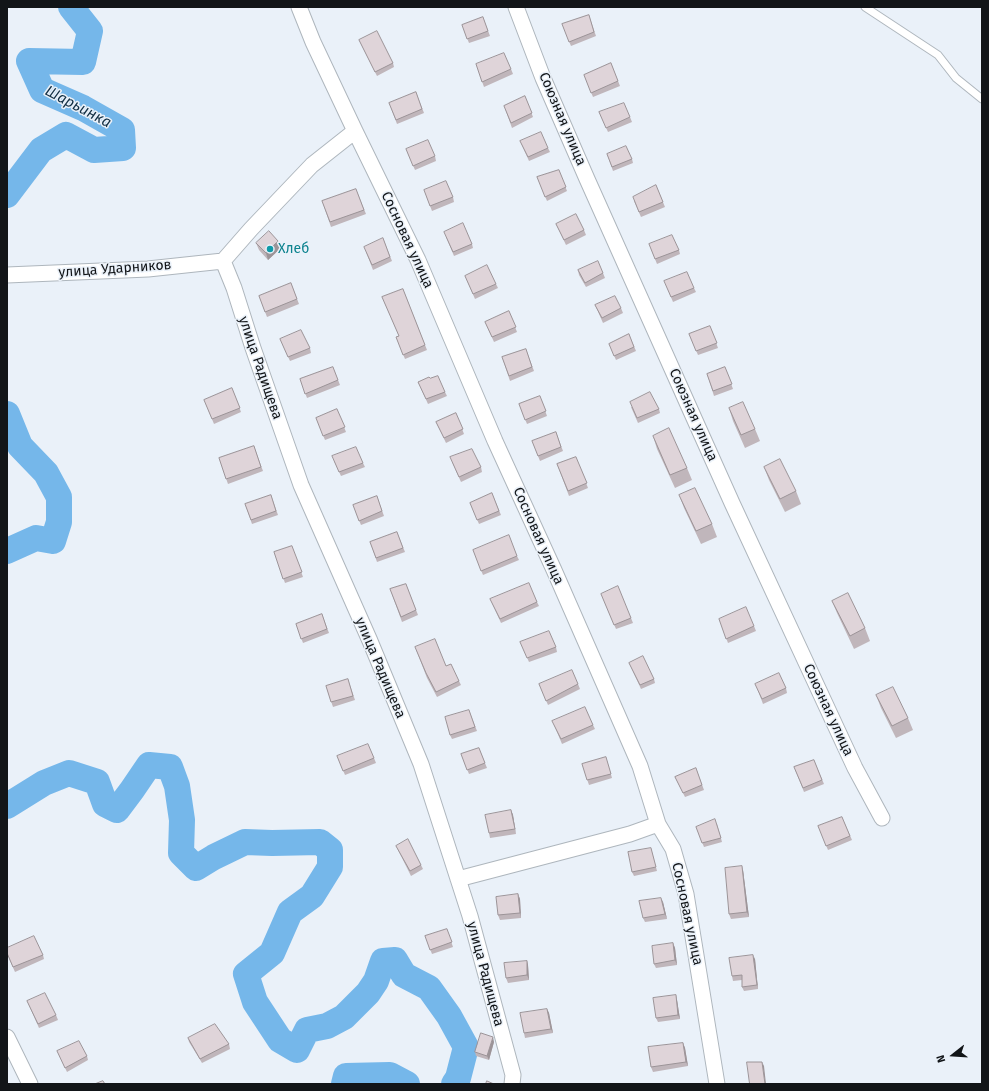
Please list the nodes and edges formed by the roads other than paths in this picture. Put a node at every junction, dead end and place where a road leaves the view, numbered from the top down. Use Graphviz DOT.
graph roads {
  1 [pos="298,7"];
  2 [pos="516,7"];
  3 [pos="865,7"];
  4 [pos="982,99"];
  5 [pos="355,132"];
  6 [pos="223,261"];
  7 [pos="7,276"];
  8 [pos="882,818"];
  9 [pos="658,824"];
  10 [pos="458,879"];
  11 [pos="7,1037"];
  12 [pos="30,1084"];
  13 [pos="512,1084"];
  14 [pos="717,1084"];
  1 -- 5 [label="street, Сосновая улица"];
  2 -- 8 [label="street, Союзная улица"];
  3 -- 4 [label="lane"];
  5 -- 6 [label="street"];
  5 -- 9 [label="street, Сосновая улица"];
  6 -- 7 [label="street, улица Ударников"];
  6 -- 10 [label="street, улица Радищева"];
  9 -- 10 [label="street"];
  9 -- 14 [label="street, Сосновая улица"];
  10 -- 13 [label="street, улица Радищева"];
  11 -- 12 [label="street"];
}
